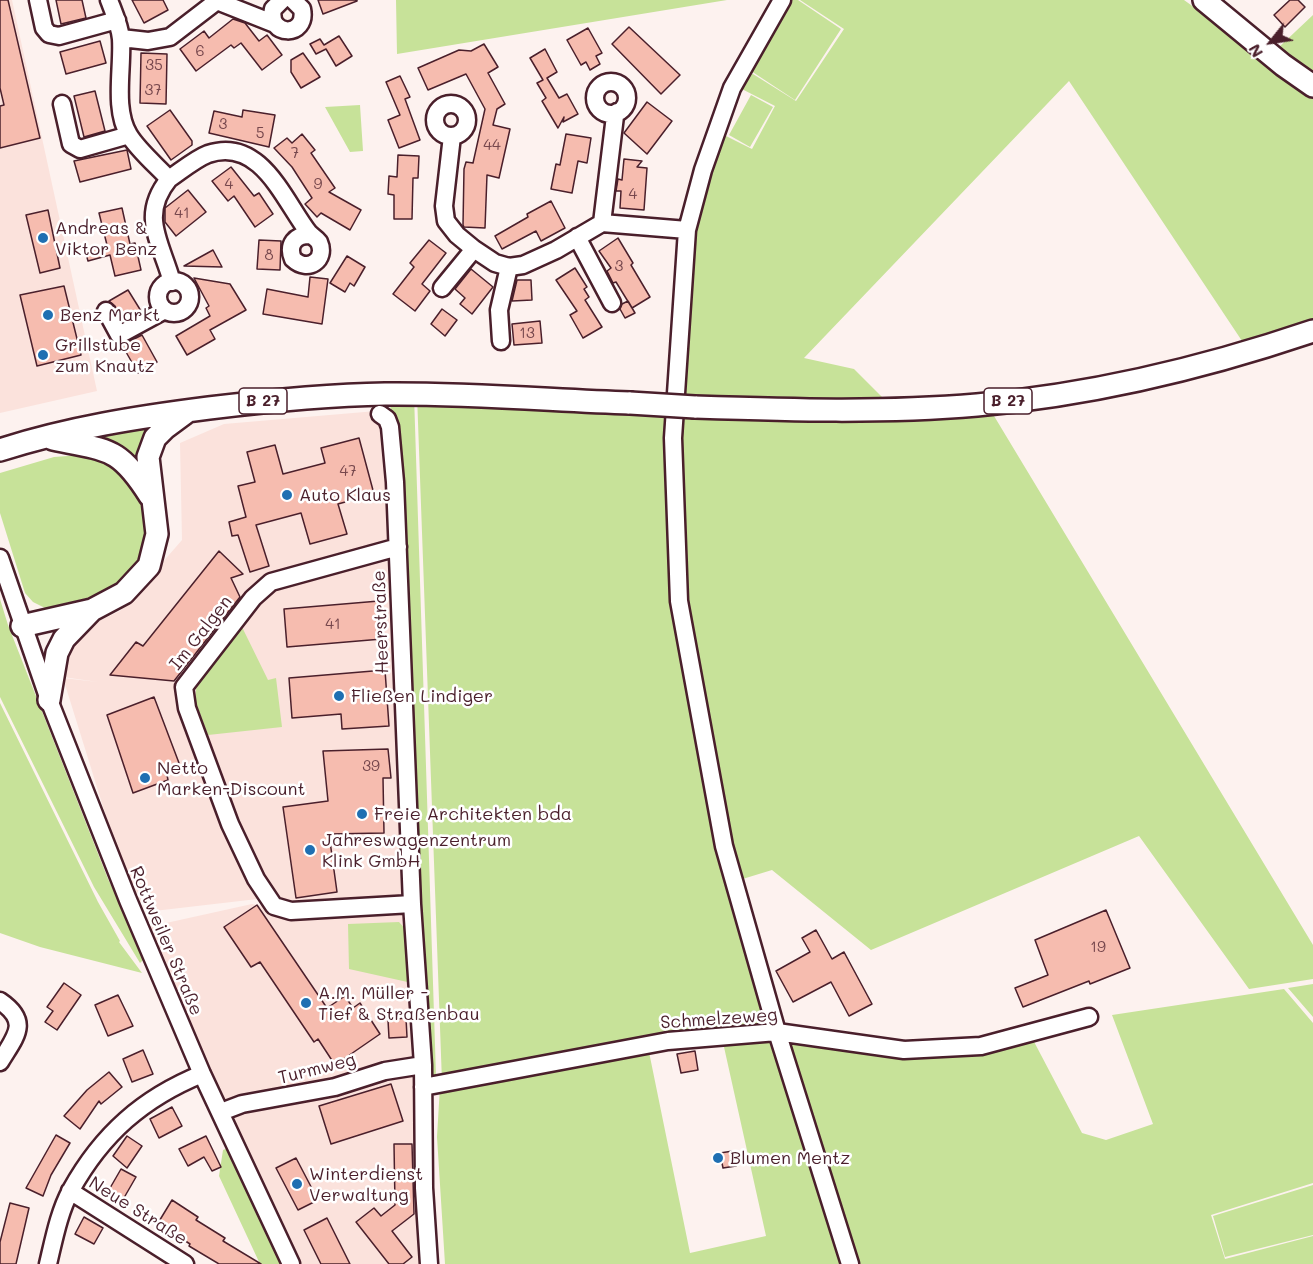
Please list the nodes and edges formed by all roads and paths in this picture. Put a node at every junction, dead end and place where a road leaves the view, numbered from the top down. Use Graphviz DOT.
graph roads {
  1 [pos="38,0"];
  2 [pos="109,0"];
  3 [pos="282,0"];
  4 [pos="293,0"];
  5 [pos="782,0"];
  6 [pos="1204,0"];
  7 [pos="117,20"];
  8 [pos="275,24"];
  9 [pos="121,38"];
  10 [pos="1313,86"];
  11 [pos="62,104"];
  12 [pos="617,112"];
  13 [pos="129,135"];
  14 [pos="452,136"];
  15 [pos="169,179"];
  16 [pos="602,223"];
  17 [pos="687,230"];
  18 [pos="311,235"];
  19 [pos="578,237"];
  20 [pos="474,249"];
  21 [pos="509,267"];
  22 [pos="172,282"];
  23 [pos="442,288"];
  24 [pos="612,303"];
  25 [pos="106,310"];
  26 [pos="165,310"];
  27 [pos="1313,332"];
  28 [pos="501,341"];
  29 [pos="188,411"];
  30 [pos="380,414"];
  31 [pos="44,437"];
  32 [pos="6,448"];
  33 [pos="154,502"];
  34 [pos="398,547"];
  35 [pos="0,558"];
  36 [pos="92,610"];
  37 [pos="22,626"];
  38 [pos="49,700"];
  39 [pos="412,904"];
  40 [pos="0,1001"];
  41 [pos="1089,1017"];
  42 [pos="777,1032"];
  43 [pos="0,1062"];
  44 [pos="423,1065"];
  45 [pos="202,1074"];
  46 [pos="423,1087"];
  47 [pos="221,1112"];
  48 [pos="70,1191"];
  49 [pos="48,1264"];
  50 [pos="185,1264"];
  51 [pos="291,1264"];
  52 [pos="429,1264"];
  53 [pos="850,1264"];
  1 -- 7 [label="street"];
  2 -- 7 [label="street"];
  3 -- 8 [label="street"];
  4 -- 8 [label="street"];
  5 -- 17 [label="street"];
  6 -- 10 [label="main road"];
  7 -- 9 [label="street"];
  8 -- 9 [label="street"];
  9 -- 13 [label="street"];
  11 -- 13 [label="street"];
  12 -- 16 [label="street"];
  13 -- 15 [label="street"];
  14 -- 20 [label="street"];
  15 -- 18 [label="street"];
  15 -- 22 [label="street"];
  16 -- 17 [label="street"];
  16 -- 19 [label="street"];
  17 -- 42 [label="street"];
  19 -- 21 [label="street"];
  19 -- 24 [label="street"];
  20 -- 21 [label="street"];
  20 -- 23 [label="street"];
  21 -- 28 [label="street"];
  22 -- 26 [label="street"];
  22 -- 26 [label="street"];
  25 -- 26 [label="street"];
  27 -- 29 [label="main road, B 27, bridge"];
  29 -- 31 [label="main road, B 27"];
  29 -- 33 [label="main road"];
  30 -- 34 [label="street, Heerstraße"];
  31 -- 32 [label="main road, B 27"];
  31 -- 33 [label="main road"];
  33 -- 36 [label="main road"];
  34 -- 39 [label="street, Heerstraße"];
  34 -- 39 [label="street, Im Galgen"];
  35 -- 37 [label="street, Rottweiler Straße"];
  36 -- 37 [label="main road"];
  36 -- 38 [label="main road"];
  37 -- 38 [label="street, Rottweiler Straße"];
  38 -- 45 [label="street, Rottweiler Straße"];
  39 -- 44 [label="street, Heerstraße"];
  40 -- 43 [label="street"];
  41 -- 42 [label="street, Schmelzeweg"];
  42 -- 46 [label="street, Schmelzeweg"];
  42 -- 53 [label="street"];
  44 -- 46 [label="street, Heerstraße"];
  44 -- 47 [label="street, Turmweg"];
  45 -- 47 [label="street, Rottweiler Straße"];
  45 -- 48 [label="street"];
  46 -- 52 [label="street, Heerstraße"];
  47 -- 51 [label="street, Rottweiler Straße"];
  48 -- 49 [label="street"];
  48 -- 50 [label="street, Neue Straße"];
}
